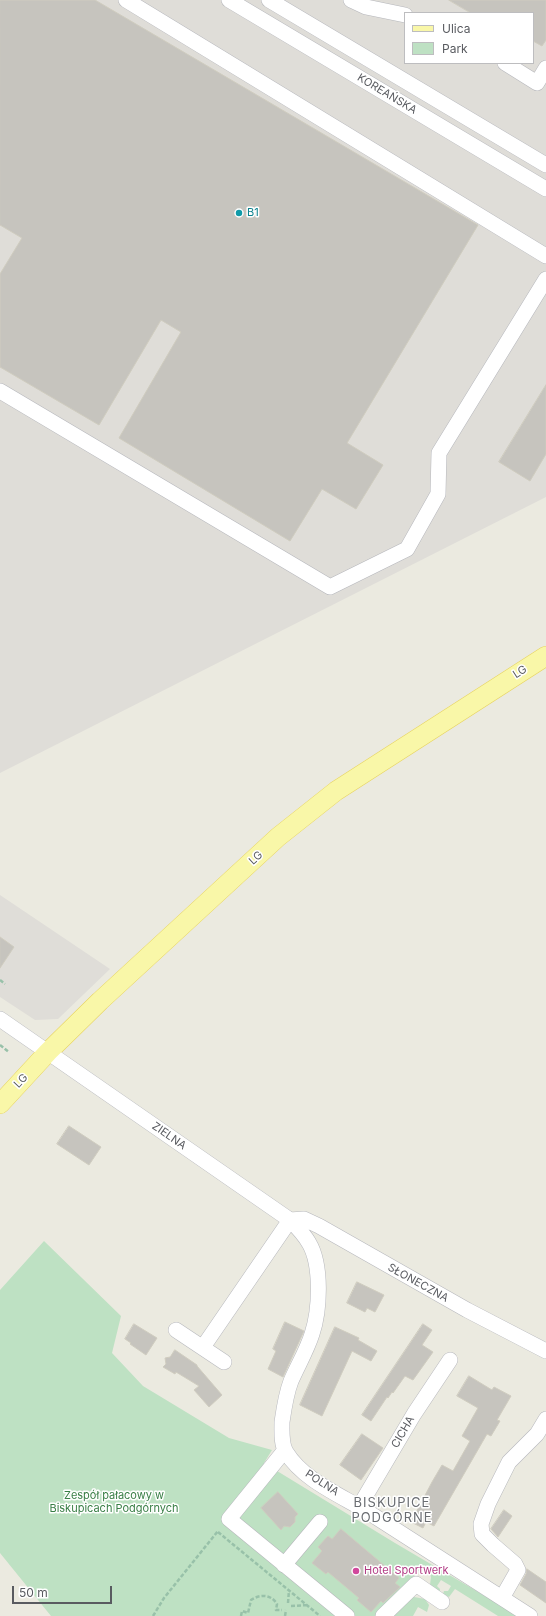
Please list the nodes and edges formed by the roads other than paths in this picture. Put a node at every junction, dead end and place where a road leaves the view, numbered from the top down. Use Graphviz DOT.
graph roads {
  1 [pos="126,0"];
  2 [pos="229,0"];
  3 [pos="269,0"];
  4 [pos="351,0"];
  5 [pos="404,15"];
  6 [pos="507,64"];
  7 [pos="546,68"];
  8 [pos="541,86"];
  9 [pos="546,165"];
  10 [pos="546,189"];
  11 [pos="546,256"];
  12 [pos="546,279"];
  13 [pos="0,391"];
  14 [pos="546,656"];
  15 [pos="0,1019"];
  16 [pos="48,1052"];
  17 [pos="0,1104"];
  18 [pos="290,1220"];
  19 [pos="176,1330"];
  20 [pos="204,1347"];
  21 [pos="546,1351"];
  22 [pos="450,1360"];
  23 [pos="224,1362"];
  24 [pos="546,1419"];
  25 [pos="285,1450"];
  26 [pos="359,1507"];
  27 [pos="320,1522"];
  28 [pos="284,1565"];
  29 [pos="502,1598"];
  30 [pos="442,1602"];
  31 [pos="347,1616"];
  32 [pos="384,1616"];
  33 [pos="530,1616"];
  1 -- 11 [label="street"];
  2 -- 10 [label="street, KOREAŃSKA"];
  3 -- 9 [label="street, KOREAŃSKA"];
  4 -- 5 [label="street"];
  6 -- 8 [label="street"];
  7 -- 8 [label="street"];
  12 -- 13 [label="street"];
  14 -- 16 [label="main road, LG"];
  15 -- 16 [label="street, ZIELNA"];
  16 -- 17 [label="main road, LG"];
  16 -- 18 [label="street, ZIELNA"];
  18 -- 20 [label="street"];
  18 -- 21 [label="street, SŁONECZNA"];
  18 -- 25 [label="street, POLNA"];
  19 -- 20 [label="street"];
  20 -- 23 [label="street"];
  22 -- 26 [label="street, CICHA"];
  24 -- 29 [label="street"];
  25 -- 26 [label="street, POLNA"];
  25 -- 28 [label="street"];
  26 -- 29 [label="street, POLNA"];
  27 -- 28 [label="street"];
  28 -- 31 [label="street"];
  29 -- 33 [label="street, POLNA"];
  30 -- 32 [label="street"];
}
